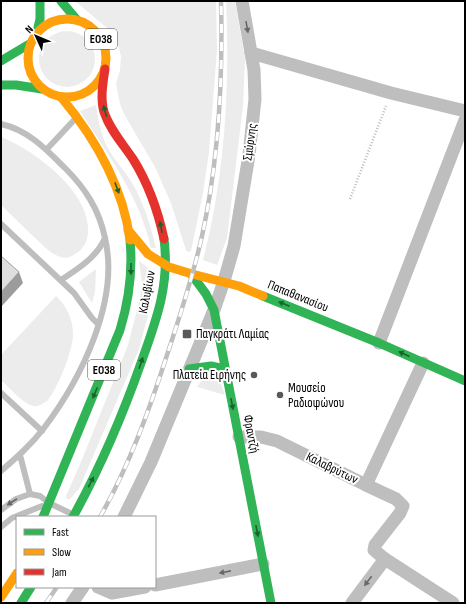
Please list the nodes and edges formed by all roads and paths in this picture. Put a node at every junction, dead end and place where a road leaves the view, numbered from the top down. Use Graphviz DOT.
graph roads {
  1 [pos="40,1"];
  2 [pos="61,1"];
  3 [pos="242,1"];
  4 [pos="77,20"];
  5 [pos="37,32"];
  6 [pos="31,43"];
  7 [pos="252,53"];
  8 [pos="1,61"];
  9 [pos="105,69"];
  10 [pos="1,85"];
  11 [pos="42,89"];
  12 [pos="391,93"];
  13 [pos="61,97"];
  14 [pos="465,110"];
  15 [pos="78,117"];
  16 [pos="465,120"];
  17 [pos="1,124"];
  18 [pos="47,149"];
  19 [pos="350,199"];
  20 [pos="1,224"];
  21 [pos="128,230"];
  22 [pos="105,237"];
  23 [pos="165,265"];
  24 [pos="192,275"];
  25 [pos="61,280"];
  26 [pos="224,281"];
  27 [pos="214,310"];
  28 [pos="98,324"];
  29 [pos="378,343"];
  30 [pos="423,363"];
  31 [pos="189,369"];
  32 [pos="225,369"];
  33 [pos="465,381"];
  34 [pos="1,392"];
  35 [pos="42,431"];
  36 [pos="238,437"];
  37 [pos="20,455"];
  38 [pos="1,471"];
  39 [pos="366,485"];
  40 [pos="30,494"];
  41 [pos="49,503"];
  42 [pos="1,510"];
  43 [pos="43,516"];
  44 [pos="74,516"];
  45 [pos="124,516"];
  46 [pos="1,528"];
  47 [pos="385,559"];
  48 [pos="263,564"];
  49 [pos="16,574"];
  50 [pos="156,585"];
  51 [pos="30,588"];
  52 [pos="82,588"];
  53 [pos="140,588"];
  54 [pos="105,594"];
  55 [pos="1,597"];
  56 [pos="21,603"];
  57 [pos="72,603"];
  58 [pos="271,603"];
  59 [pos="352,603"];
  60 [pos="453,603"];
  1 -- 5 [label="main road"];
  2 -- 4 [label="main road, ΕΟ38"];
  3 -- 7 [label="street, Σμύρνης, one-way"];
  4 -- 5 [label="main road, ΕΟ38"];
  4 -- 9 [label="main road, ΕΟ38"];
  5 -- 6 [label="main road"];
  6 -- 8 [label="main road"];
  6 -- 11 [label="main road"];
  7 -- 12 [label="street"];
  7 -- 26 [label="street, Σμύρνης"];
  9 -- 13 [label="main road, ΕΟ38"];
  23 -- 9 [label="main road, Καλυβίων / ΕΟ38, one-way"];
  10 -- 11 [label="main road"];
  11 -- 13 [label="main road, ΕΟ38"];
  12 -- 14 [label="street"];
  12 -- 19 [label="path"];
  13 -- 15 [label="main road, Καλυβίων / ΕΟ38"];
  15 -- 18 [label="lane"];
  15 -- 21 [label="main road, Καλυβίων / ΕΟ38, one-way"];
  16 -- 29 [label="street"];
  17 -- 18 [label="lane"];
  18 -- 22 [label="lane"];
  20 -- 25 [label="lane"];
  21 -- 23 [label="main road, Παπαθανασίου"];
  21 -- 41 [label="main road, Καλυβίων / ΕΟ38, one-way"];
  22 -- 25 [label="lane"];
  22 -- 28 [label="lane"];
  23 -- 24 [label="main road, Παπαθανασίου"];
  44 -- 23 [label="main road, Καλυβίων / ΕΟ38, one-way"];
  24 -- 26 [label="main road, Παπαθανασίου"];
  24 -- 27 [label="main road, Φραντζή"];
  25 -- 28 [label="lane"];
  26 -- 27 [label="street, Σμύρνης"];
  29 -- 26 [label="main road, Παπαθανασίου, one-way"];
  27 -- 31 [label="street, Σμύρνης"];
  27 -- 32 [label="main road, Φραντζή"];
  28 -- 35 [label="lane"];
  30 -- 29 [label="main road, Παπαθανασίου, one-way"];
  30 -- 33 [label="main road, Παπαθανασίου"];
  30 -- 39 [label="street, Καλαβρύτων"];
  31 -- 32 [label="main road"];
  31 -- 45 [label="street, Σμύρνης"];
  32 -- 36 [label="main road, Φραντζή, one-way"];
  34 -- 35 [label="lane"];
  35 -- 37 [label="lane"];
  36 -- 39 [label="street, Καλαβρύτων"];
  36 -- 48 [label="main road, Φραντζή, one-way"];
  37 -- 38 [label="lane"];
  37 -- 40 [label="lane"];
  39 -- 47 [label="street"];
  40 -- 41 [label="lane"];
  40 -- 42 [label="lane, one-way"];
  41 -- 43 [label="main road, Καλυβίων / ΕΟ38"];
  41 -- 44 [label="lane"];
  41 -- 46 [label="lane"];
  47 -- 59 [label="street, one-way"];
  47 -- 60 [label="street"];
  48 -- 50 [label="street, one-way"];
  48 -- 58 [label="main road, Φραντζή"];
  49 -- 55 [label="main road"];
  51 -- 56 [label="main road"];
  52 -- 57 [label="street"];
  53 -- 54 [label="street"];
}
